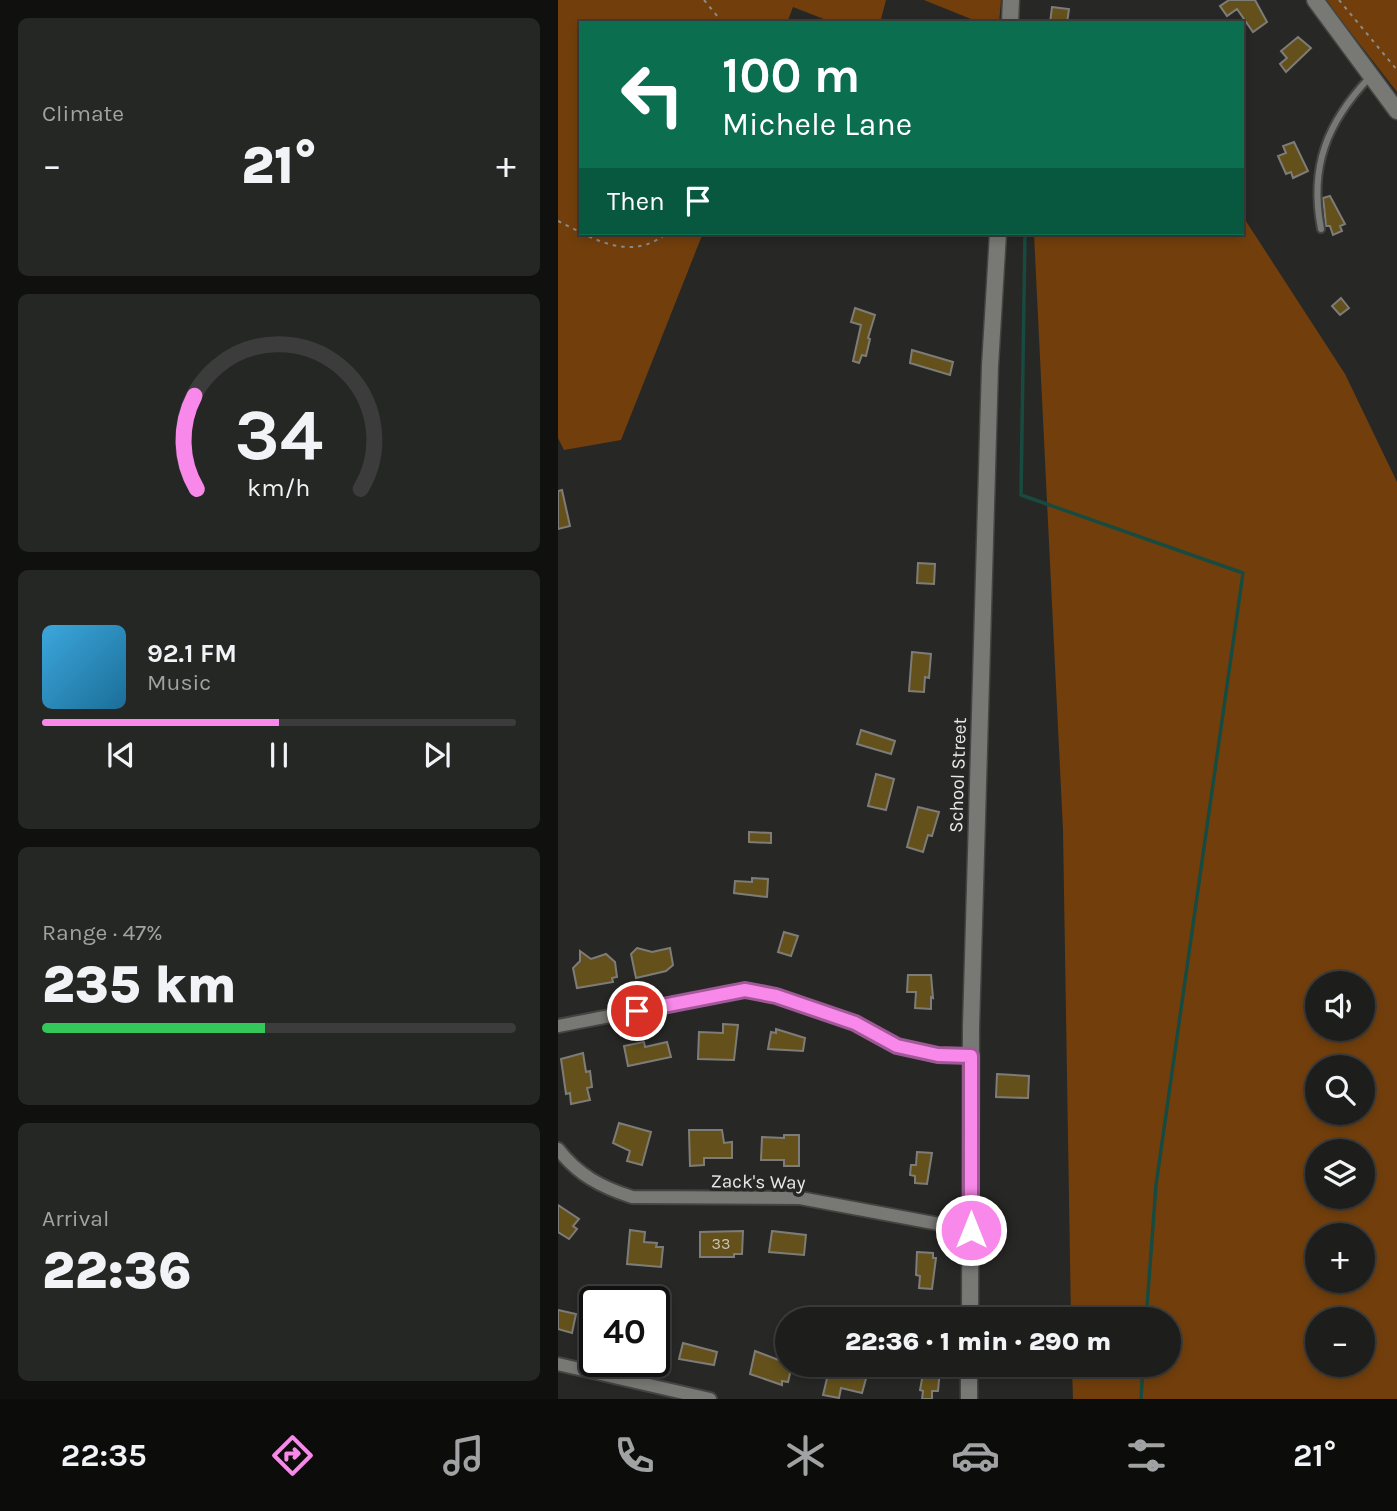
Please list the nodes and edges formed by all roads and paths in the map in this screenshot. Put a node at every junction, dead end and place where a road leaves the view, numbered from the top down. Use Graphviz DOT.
graph roads {
  1 [pos="704,0"];
  2 [pos="1011,0"];
  3 [pos="1315,0"];
  4 [pos="1339,0"];
  5 [pos="720,21"];
  6 [pos="1010,21"];
  7 [pos="1397,71"];
  8 [pos="1370,77"];
  9 [pos="1397,111"];
  10 [pos="558,221"];
  11 [pos="1321,229"];
  12 [pos="579,232"];
  13 [pos="585,235"];
  14 [pos="664,235"];
  15 [pos="998,235"];
  16 [pos="558,1026"];
  17 [pos="971,1056"];
  18 [pos="558,1149"];
  19 [pos="971,1230"];
  20 [pos="970,1307"];
  21 [pos="558,1364"];
  22 [pos="969,1377"];
  23 [pos="710,1399"];
  24 [pos="969,1399"];
  1 -- 5 [label="path"];
  2 -- 6 [label="street"];
  3 -- 8 [label="street"];
  4 -- 7 [label="path"];
  8 -- 9 [label="street"];
  8 -- 11 [label="lane"];
  10 -- 12 [label="path"];
  13 -- 14 [label="path"];
  15 -- 17 [label="street, School Street"];
  16 -- 17 [label="street"];
  17 -- 19 [label="street, School Street"];
  18 -- 19 [label="street, Zack's Way"];
  19 -- 20 [label="street, School Street"];
  21 -- 23 [label="street"];
  22 -- 24 [label="street"];
}
